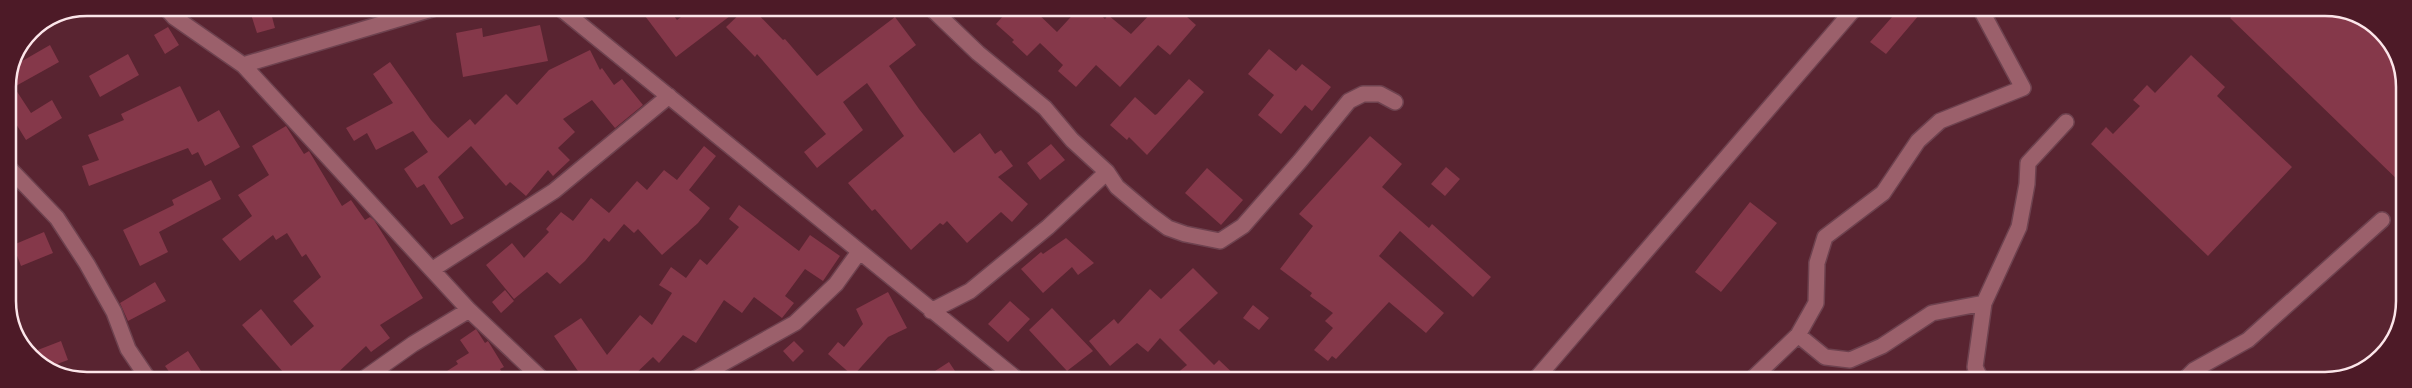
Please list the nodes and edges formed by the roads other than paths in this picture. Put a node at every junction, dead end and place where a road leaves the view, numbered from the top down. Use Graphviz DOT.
graph roads {
  1 [pos="173,16"];
  2 [pos="407,16"];
  3 [pos="570,16"];
  4 [pos="939,16"];
  5 [pos="1848,16"];
  6 [pos="1984,16"];
  7 [pos="243,65"];
  8 [pos="669,96"];
  9 [pos="1396,102"];
  10 [pos="2066,122"];
  11 [pos="1107,172"];
  12 [pos="16,176"];
  13 [pos="2382,220"];
  14 [pos="859,252"];
  15 [pos="432,269"];
  16 [pos="1984,303"];
  17 [pos="469,310"];
  18 [pos="931,311"];
  19 [pos="1798,335"];
  20 [pos="144,372"];
  21 [pos="373,372"];
  22 [pos="535,372"];
  23 [pos="707,372"];
  24 [pos="1008,372"];
  25 [pos="1542,372"];
  26 [pos="1759,372"];
  27 [pos="1977,372"];
  28 [pos="2192,372"];
  1 -- 7 [label="street"];
  2 -- 7 [label="street"];
  3 -- 8 [label="street"];
  4 -- 11 [label="street"];
  5 -- 25 [label="street"];
  6 -- 19 [label="street"];
  7 -- 15 [label="street"];
  8 -- 14 [label="street"];
  8 -- 15 [label="street"];
  9 -- 11 [label="street"];
  10 -- 16 [label="street"];
  11 -- 18 [label="street"];
  12 -- 20 [label="street"];
  13 -- 28 [label="street"];
  14 -- 18 [label="street"];
  14 -- 23 [label="street"];
  15 -- 17 [label="street"];
  16 -- 19 [label="street"];
  16 -- 27 [label="street"];
  17 -- 21 [label="street"];
  17 -- 22 [label="street"];
  18 -- 24 [label="street"];
  19 -- 26 [label="street"];
}
